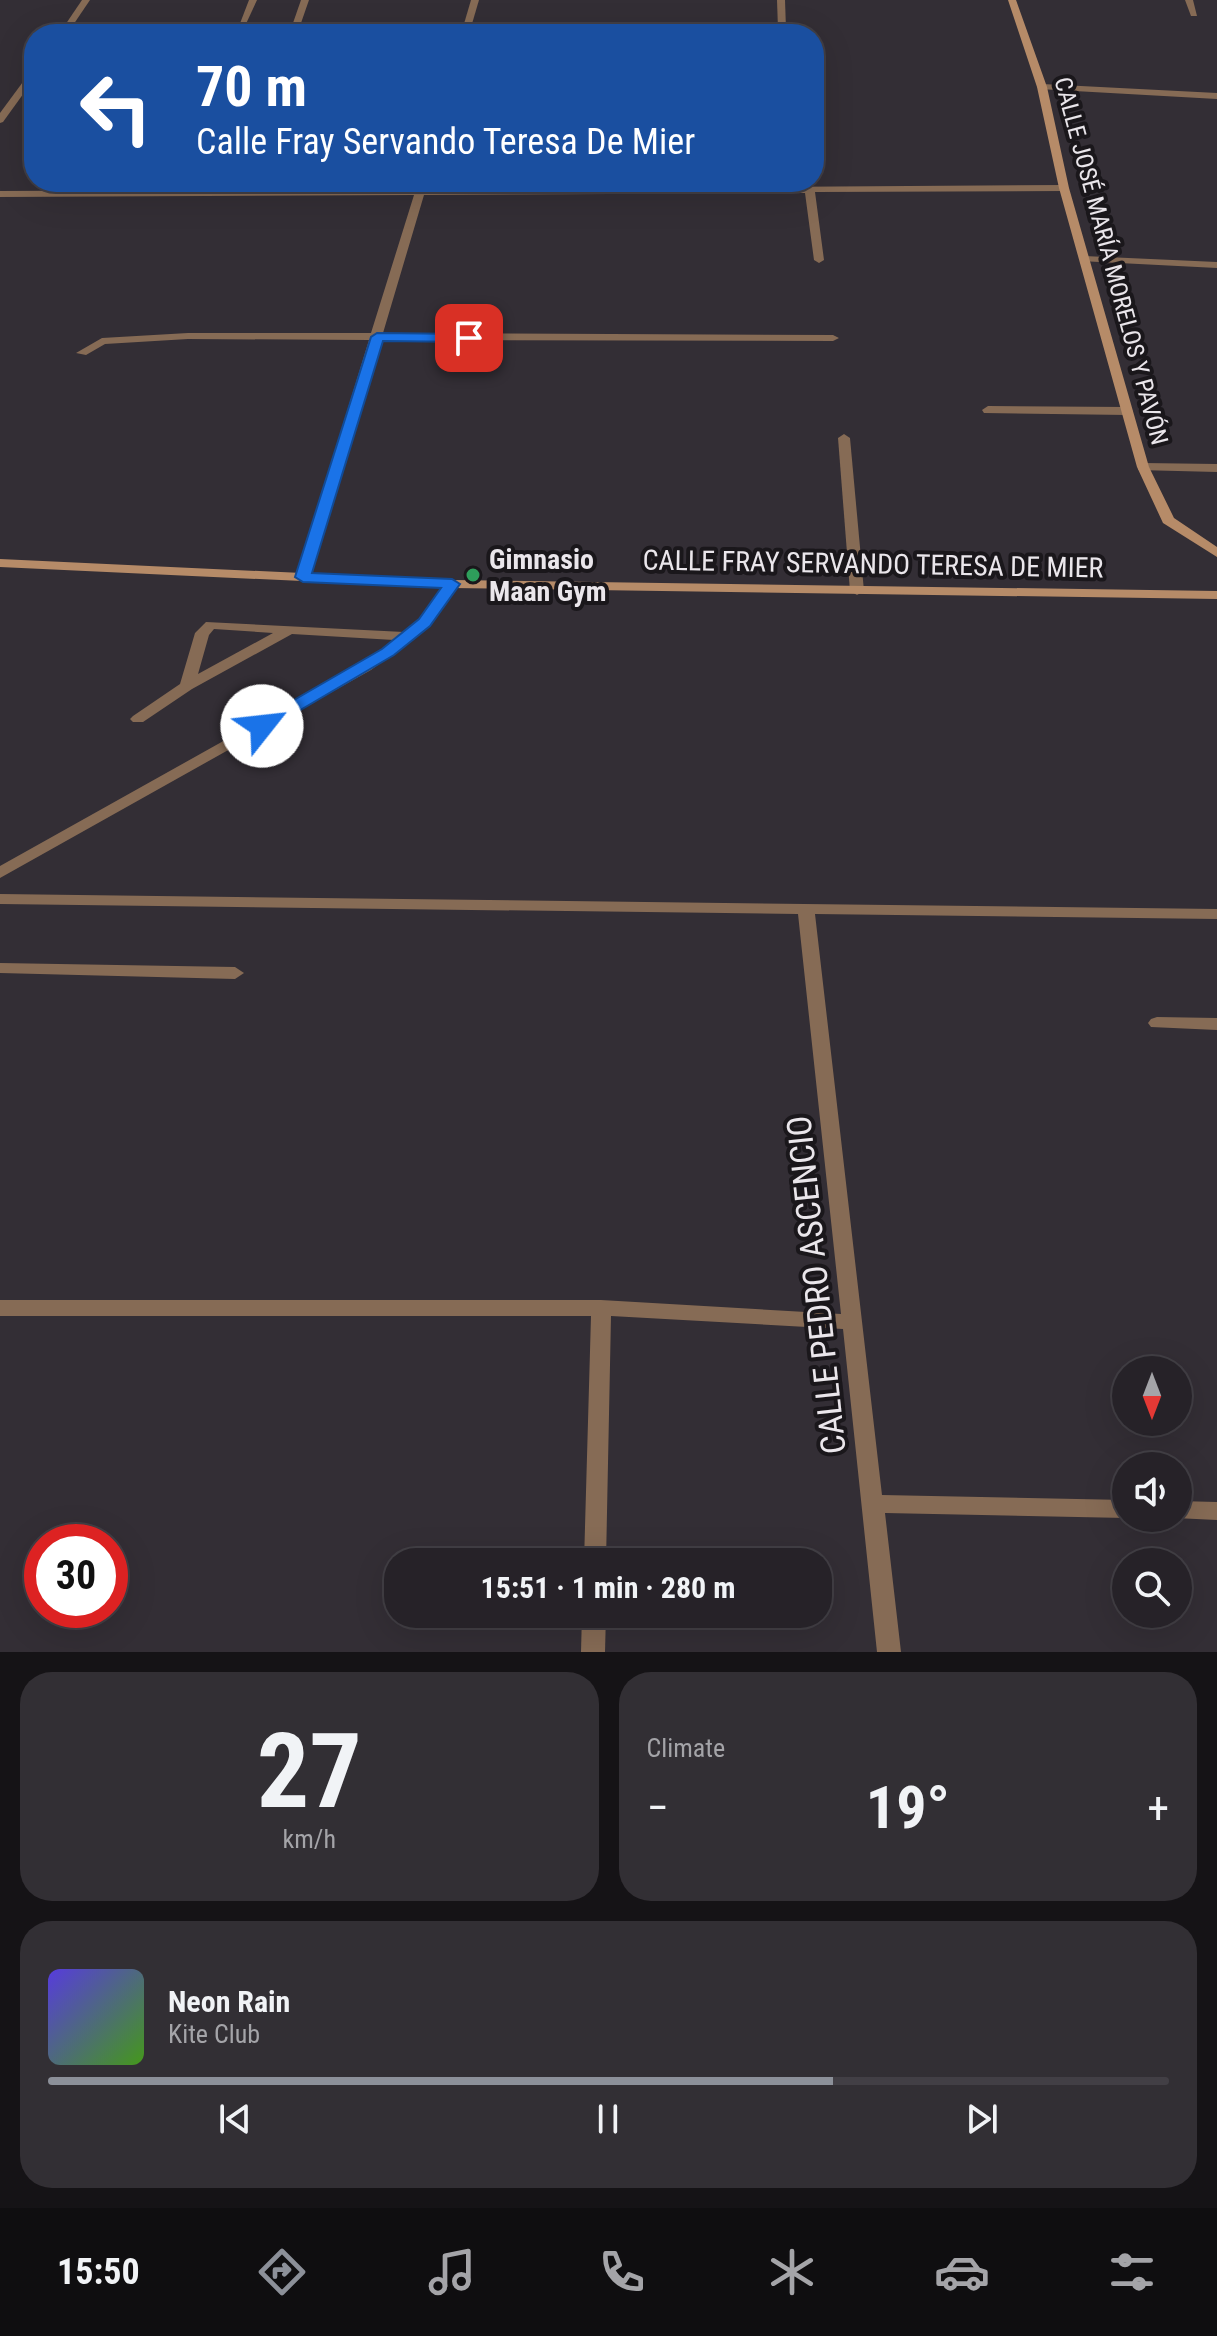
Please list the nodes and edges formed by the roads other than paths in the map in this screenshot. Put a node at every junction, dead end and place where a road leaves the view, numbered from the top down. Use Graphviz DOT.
graph roads {
  1 [pos="86,0"];
  2 [pos="253,0"];
  3 [pos="305,0"];
  4 [pos="475,0"];
  5 [pos="781,0"];
  6 [pos="1012,0"];
  7 [pos="1189,0"];
  8 [pos="1194,14"];
  9 [pos="297,23"];
  10 [pos="70,24"];
  11 [pos="242,24"];
  12 [pos="468,24"];
  13 [pos="782,24"];
  14 [pos="24,87"];
  15 [pos="1042,87"];
  16 [pos="1217,96"];
  17 [pos="0,120"];
  18 [pos="1064,188"];
  19 [pos="824,190"];
  20 [pos="120,192"];
  21 [pos="420,192"];
  22 [pos="810,192"];
  23 [pos="0,194"];
  24 [pos="1084,259"];
  25 [pos="819,260"];
  26 [pos="1217,265"];
  27 [pos="377,337"];
  28 [pos="833,338"];
  29 [pos="82,353"];
  30 [pos="988,410"];
  31 [pos="1127,411"];
  32 [pos="844,438"];
  33 [pos="1143,467"];
  34 [pos="1217,468"];
  35 [pos="1217,553"];
  36 [pos="0,563"];
  37 [pos="303,577"];
  38 [pos="452,584"];
  39 [pos="857,591"];
  40 [pos="1217,595"];
  41 [pos="290,629"];
  42 [pos="407,636"];
  43 [pos="187,686"];
  44 [pos="138,719"];
  45 [pos="0,873"];
  46 [pos="0,899"];
  47 [pos="806,910"];
  48 [pos="1217,914"];
  49 [pos="0,968"];
  50 [pos="235,973"];
  51 [pos="1157,1023"];
  52 [pos="1217,1024"];
  53 [pos="0,1308"];
  54 [pos="601,1308"];
  55 [pos="853,1322"];
  56 [pos="873,1504"];
  57 [pos="1112,1509"];
  58 [pos="1192,1510"];
  59 [pos="1217,1511"];
  60 [pos="595,1548"];
  61 [pos="594,1628"];
  62 [pos="593,1652"];
  63 [pos="889,1652"];
  1 -- 10 [label="street"];
  2 -- 11 [label="street"];
  3 -- 9 [label="street"];
  4 -- 12 [label="street"];
  5 -- 13 [label="street"];
  6 -- 15 [label="main road, CALLE JOSÉ MARÍA MORELOS Y PAVÓN"];
  7 -- 8 [label="street"];
  14 -- 17 [label="street"];
  15 -- 16 [label="street"];
  15 -- 18 [label="main road, CALLE JOSÉ MARÍA MORELOS Y PAVÓN"];
  18 -- 19 [label="street"];
  18 -- 24 [label="main road, CALLE JOSÉ MARÍA MORELOS Y PAVÓN"];
  20 -- 23 [label="street"];
  21 -- 27 [label="street"];
  22 -- 25 [label="street"];
  24 -- 26 [label="street"];
  24 -- 31 [label="main road, CALLE JOSÉ MARÍA MORELOS Y PAVÓN"];
  27 -- 28 [label="street"];
  27 -- 29 [label="street"];
  27 -- 37 [label="street"];
  30 -- 31 [label="street"];
  31 -- 33 [label="main road, CALLE JOSÉ MARÍA MORELOS Y PAVÓN"];
  32 -- 39 [label="street"];
  33 -- 34 [label="street"];
  33 -- 35 [label="main road, CALLE JOSÉ MARÍA MORELOS Y PAVÓN"];
  36 -- 37 [label="main road, CALLE FRAY SERVANDO TERESA DE MIER"];
  37 -- 38 [label="main road, CALLE FRAY SERVANDO TERESA DE MIER"];
  38 -- 39 [label="main road, CALLE FRAY SERVANDO TERESA DE MIER"];
  38 -- 42 [label="street"];
  39 -- 40 [label="main road, CALLE FRAY SERVANDO TERESA DE MIER"];
  41 -- 42 [label="street"];
  41 -- 43 [label="street"];
  41 -- 43 [label="street"];
  42 -- 45 [label="street"];
  43 -- 44 [label="street"];
  46 -- 47 [label="street"];
  47 -- 48 [label="street"];
  47 -- 55 [label="street, CALLE PEDRO ASCENCIO"];
  49 -- 50 [label="street"];
  51 -- 52 [label="street"];
  53 -- 54 [label="street"];
  54 -- 55 [label="street"];
  54 -- 60 [label="street"];
  55 -- 56 [label="street, CALLE PEDRO ASCENCIO"];
  56 -- 57 [label="street"];
  56 -- 63 [label="street, CALLE PEDRO ASCENCIO"];
  58 -- 59 [label="street"];
  61 -- 62 [label="street"];
}
